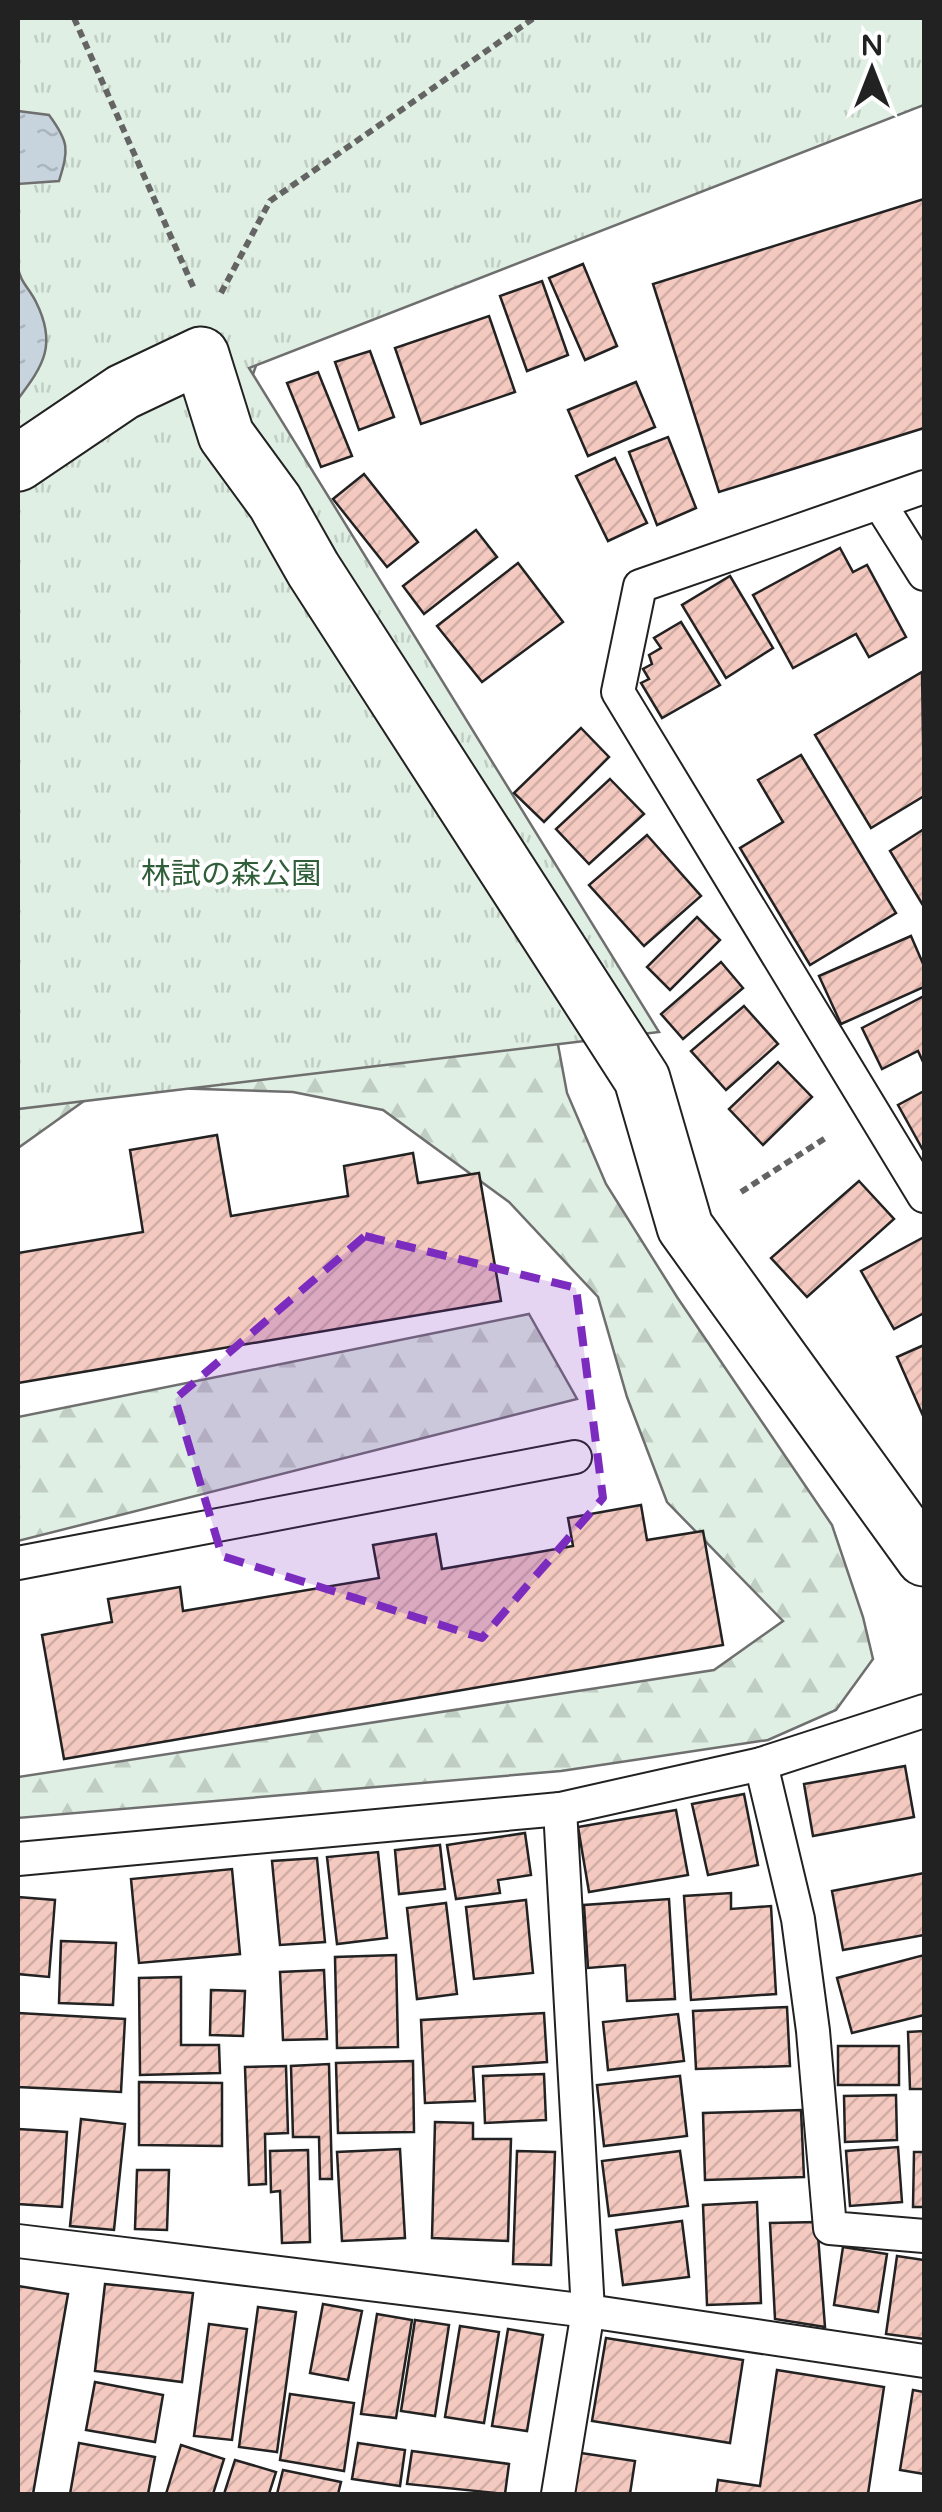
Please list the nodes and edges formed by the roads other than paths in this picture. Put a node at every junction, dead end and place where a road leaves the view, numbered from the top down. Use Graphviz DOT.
graph roads {
  1 [pos="18,464"];
  2 [pos="924,487"];
  3 [pos="880,504"];
  4 [pos="924,574"];
  5 [pos="924,1196"];
  6 [pos="575,1458"];
  7 [pos="924,1558"];
  8 [pos="18,1563"];
  9 [pos="924,1711"];
  10 [pos="761,1764"];
  11 [pos="560,1809"];
  12 [pos="18,1859"];
  13 [pos="924,2236"];
  14 [pos="18,2241"];
  15 [pos="588,2311"];
  16 [pos="924,2362"];
  17 [pos="558,2494"];
  1 -- 7 [label="street"];
  2 -- 3 [label="lane"];
  3 -- 4 [label="lane"];
  3 -- 5 [label="lane"];
  6 -- 8 [label="lane"];
  9 -- 10 [label="lane"];
  10 -- 11 [label="lane"];
  10 -- 13 [label="lane"];
  11 -- 12 [label="lane"];
  11 -- 15 [label="lane"];
  14 -- 15 [label="lane"];
  15 -- 16 [label="lane"];
  15 -- 17 [label="lane"];
}
